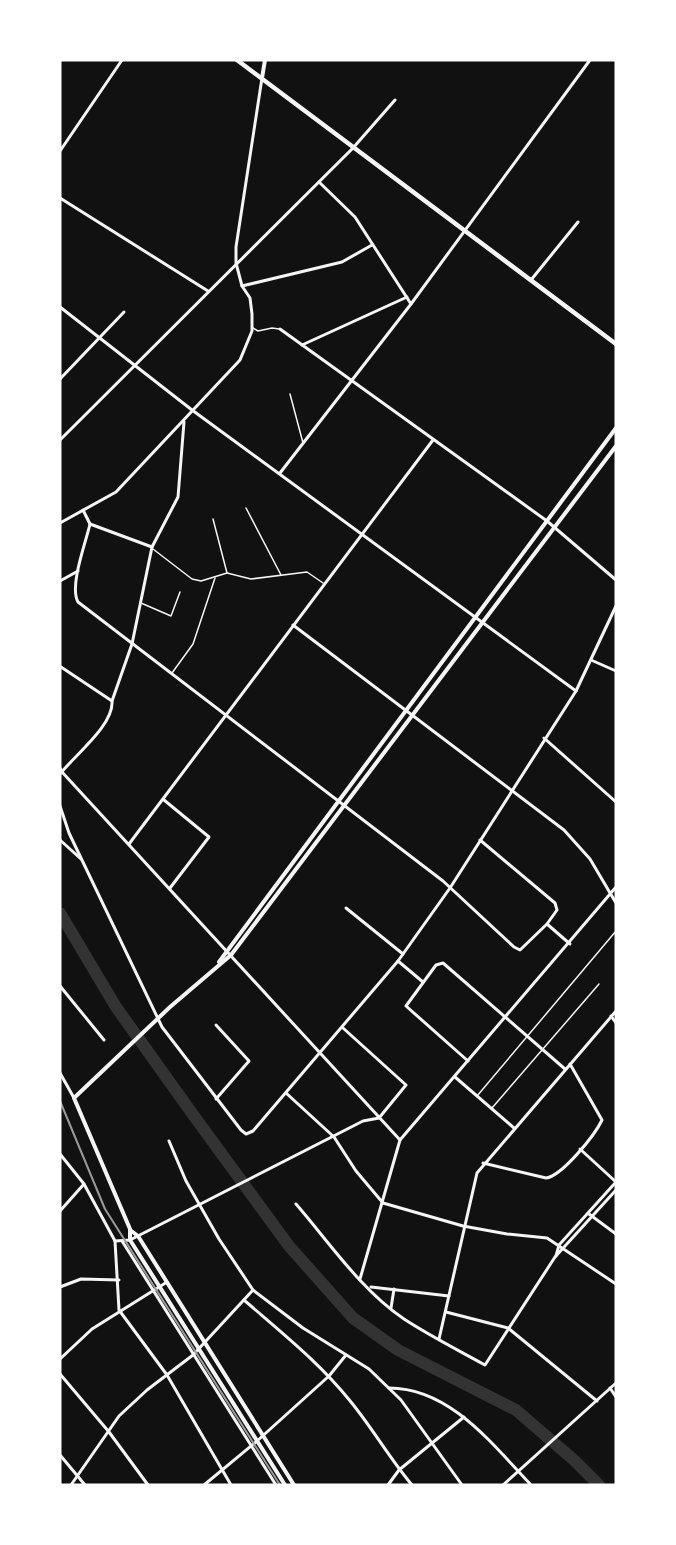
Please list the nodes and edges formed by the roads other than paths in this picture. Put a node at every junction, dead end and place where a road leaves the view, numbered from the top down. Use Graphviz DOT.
graph roads {
  1 [pos="122,60"];
  2 [pos="237,60"];
  3 [pos="265,60"];
  4 [pos="590,60"];
  5 [pos="262,78"];
  6 [pos="395,100"];
  7 [pos="353,148"];
  8 [pos="60,152"];
  9 [pos="319,181"];
  10 [pos="60,198"];
  11 [pos="578,222"];
  12 [pos="465,230"];
  13 [pos="372,245"];
  14 [pos="236,263"];
  15 [pos="531,280"];
  16 [pos="242,286"];
  17 [pos="208,291"];
  18 [pos="407,297"];
  19 [pos="411,304"];
  20 [pos="60,307"];
  21 [pos="124,312"];
  22 [pos="252,327"];
  23 [pos="280,330"];
  24 [pos="100,339"];
  25 [pos="616,344"];
  26 [pos="302,345"];
  27 [pos="135,365"];
  28 [pos="351,378"];
  29 [pos="60,379"];
  30 [pos="290,394"];
  31 [pos="192,410"];
  32 [pos="184,420"];
  33 [pos="616,428"];
  34 [pos="60,440"];
  35 [pos="433,440"];
  36 [pos="303,443"];
  37 [pos="616,446"];
  38 [pos="280,473"];
  39 [pos="246,508"];
  40 [pos="83,510"];
  41 [pos="213,519"];
  42 [pos="547,520"];
  43 [pos="60,523"];
  44 [pos="90,524"];
  45 [pos="554,530"];
  46 [pos="361,533"];
  47 [pos="152,547"];
  48 [pos="78,571"];
  49 [pos="227,573"];
  50 [pos="281,576"];
  51 [pos="215,577"];
  52 [pos="616,580"];
  53 [pos="60,581"];
  54 [pos="324,584"];
  55 [pos="180,592"];
  56 [pos="140,602"];
  57 [pos="616,606"];
  58 [pos="478,617"];
  59 [pos="485,622"];
  60 [pos="293,626"];
  61 [pos="132,644"];
  62 [pos="591,660"];
  63 [pos="61,667"];
  64 [pos="616,671"];
  65 [pos="171,674"];
  66 [pos="576,691"];
  67 [pos="112,701"];
  68 [pos="405,709"];
  69 [pos="413,715"];
  70 [pos="226,717"];
  71 [pos="544,738"];
  72 [pos="61,771"];
  73 [pos="511,789"];
  74 [pos="164,800"];
  75 [pos="339,802"];
  76 [pos="616,802"];
  77 [pos="60,806"];
  78 [pos="344,806"];
  79 [pos="60,840"];
  80 [pos="480,840"];
  81 [pos="129,844"];
  82 [pos="83,860"];
  83 [pos="616,887"];
  84 [pos="170,888"];
  85 [pos="450,888"];
  86 [pos="611,894"];
  87 [pos="616,903"];
  88 [pos="346,908"];
  89 [pos="548,924"];
  90 [pos="616,931"];
  91 [pos="570,944"];
  92 [pos="226,949"];
  93 [pos="403,954"];
  94 [pos="231,955"];
  95 [pos="398,961"];
  96 [pos="218,965"];
  97 [pos="423,982"];
  98 [pos="599,984"];
  99 [pos="60,986"];
  100 [pos="616,1011"];
  101 [pos="612,1016"];
  102 [pos="506,1018"];
  103 [pos="158,1019"];
  104 [pos="616,1023"];
  105 [pos="216,1025"];
  106 [pos="343,1029"];
  107 [pos="528,1037"];
  108 [pos="104,1040"];
  109 [pos="542,1049"];
  110 [pos="320,1053"];
  111 [pos="468,1061"];
  112 [pos="570,1064"];
  113 [pos="565,1069"];
  114 [pos="60,1073"];
  115 [pos="455,1077"];
  116 [pos="286,1093"];
  117 [pos="477,1096"];
  118 [pos="74,1098"];
  119 [pos="216,1099"];
  120 [pos="492,1109"];
  121 [pos="379,1118"];
  122 [pos="514,1128"];
  123 [pos="334,1137"];
  124 [pos="400,1140"];
  125 [pos="169,1141"];
  126 [pos="580,1149"];
  127 [pos="60,1154"];
  128 [pos="483,1163"];
  129 [pos="616,1182"];
  130 [pos="84,1184"];
  131 [pos="616,1191"];
  132 [pos="383,1203"];
  133 [pos="296,1204"];
  134 [pos="60,1210"];
  135 [pos="589,1214"];
  136 [pos="593,1217"];
  137 [pos="463,1226"];
  138 [pos="130,1229"];
  139 [pos="616,1234"];
  140 [pos="138,1236"];
  141 [pos="122,1240"];
  142 [pos="130,1240"];
  143 [pos="115,1241"];
  144 [pos="559,1245"];
  145 [pos="564,1248"];
  146 [pos="555,1257"];
  147 [pos="360,1279"];
  148 [pos="119,1280"];
  149 [pos="167,1282"];
  150 [pos="616,1284"];
  151 [pos="159,1286"];
  152 [pos="368,1286"];
  153 [pos="60,1287"];
  154 [pos="153,1288"];
  155 [pos="394,1289"];
  156 [pos="253,1290"];
  157 [pos="449,1296"];
  158 [pos="244,1300"];
  159 [pos="391,1308"];
  160 [pos="119,1310"];
  161 [pos="446,1312"];
  162 [pos="508,1328"];
  163 [pos="439,1339"];
  164 [pos="205,1341"];
  165 [pos="199,1348"];
  166 [pos="193,1355"];
  167 [pos="346,1355"];
  168 [pos="60,1359"];
  169 [pos="60,1374"];
  170 [pos="167,1375"];
  171 [pos="329,1376"];
  172 [pos="616,1383"];
  173 [pos="387,1388"];
  174 [pos="610,1388"];
  175 [pos="616,1397"];
  176 [pos="597,1401"];
  177 [pos="464,1417"];
  178 [pos="109,1432"];
  179 [pos="262,1435"];
  180 [pos="257,1441"];
  181 [pos="434,1443"];
  182 [pos="252,1446"];
  183 [pos="60,1455"];
  184 [pos="222,1467"];
  185 [pos="399,1470"];
  186 [pos="518,1472"];
  187 [pos="78,1476"];
  188 [pos="71,1485"];
  189 [pos="85,1485"];
  190 [pos="148,1485"];
  191 [pos="204,1485"];
  192 [pos="231,1485"];
  193 [pos="276,1485"];
  194 [pos="285,1485"];
  195 [pos="294,1485"];
  196 [pos="388,1485"];
  197 [pos="412,1485"];
  198 [pos="462,1485"];
  199 [pos="503,1485"];
  200 [pos="531,1485"];
  1 -- 8 [label="street"];
  2 -- 5 [label="highway"];
  3 -- 5 [label="street"];
  4 -- 12 [label="street"];
  5 -- 7 [label="highway"];
  5 -- 14 [label="street"];
  6 -- 7 [label="street"];
  7 -- 9 [label="street"];
  7 -- 12 [label="highway"];
  9 -- 13 [label="street"];
  9 -- 14 [label="street"];
  10 -- 17 [label="street"];
  11 -- 15 [label="street"];
  12 -- 15 [label="highway"];
  12 -- 19 [label="street"];
  13 -- 16 [label="street"];
  13 -- 18 [label="street"];
  14 -- 16 [label="street"];
  14 -- 17 [label="street"];
  15 -- 25 [label="highway"];
  16 -- 22 [label="street"];
  17 -- 27 [label="street"];
  18 -- 19 [label="street"];
  18 -- 26 [label="street"];
  19 -- 28 [label="street"];
  20 -- 24 [label="street"];
  21 -- 24 [label="street"];
  22 -- 23 [label="lane"];
  22 -- 31 [label="street"];
  23 -- 26 [label="street"];
  24 -- 27 [label="street"];
  24 -- 29 [label="street"];
  26 -- 28 [label="street"];
  27 -- 31 [label="street"];
  27 -- 34 [label="street"];
  28 -- 35 [label="street"];
  28 -- 36 [label="street"];
  30 -- 36 [label="lane"];
  31 -- 32 [label="street"];
  31 -- 38 [label="street"];
  32 -- 40 [label="street"];
  32 -- 47 [label="street"];
  33 -- 42 [label="street"];
  35 -- 42 [label="street"];
  35 -- 46 [label="street"];
  36 -- 38 [label="street"];
  37 -- 45 [label="street"];
  38 -- 46 [label="street"];
  39 -- 50 [label="lane"];
  40 -- 43 [label="street"];
  40 -- 44 [label="street"];
  41 -- 49 [label="lane"];
  42 -- 45 [label="street"];
  42 -- 58 [label="street"];
  44 -- 47 [label="street"];
  44 -- 48 [label="street"];
  45 -- 52 [label="street"];
  45 -- 59 [label="street"];
  46 -- 54 [label="street"];
  46 -- 58 [label="street"];
  47 -- 51 [label="lane"];
  47 -- 56 [label="street"];
  48 -- 53 [label="street"];
  48 -- 61 [label="street"];
  49 -- 50 [label="lane"];
  49 -- 51 [label="lane"];
  50 -- 54 [label="lane"];
  51 -- 65 [label="lane"];
  54 -- 60 [label="street"];
  55 -- 56 [label="lane"];
  56 -- 61 [label="street"];
  57 -- 62 [label="street"];
  58 -- 59 [label="street"];
  58 -- 68 [label="street"];
  59 -- 66 [label="street"];
  59 -- 69 [label="street"];
  60 -- 68 [label="street"];
  60 -- 70 [label="street"];
  61 -- 65 [label="street"];
  61 -- 67 [label="street"];
  62 -- 64 [label="street"];
  62 -- 66 [label="street"];
  63 -- 67 [label="street"];
  65 -- 70 [label="street"];
  66 -- 71 [label="street"];
  67 -- 72 [label="street"];
  68 -- 69 [label="street"];
  68 -- 75 [label="street"];
  69 -- 73 [label="street"];
  69 -- 78 [label="street"];
  70 -- 74 [label="street"];
  70 -- 75 [label="street"];
  71 -- 73 [label="street"];
  71 -- 76 [label="street"];
  72 -- 81 [label="street"];
  73 -- 80 [label="street"];
  73 -- 86 [label="street"];
  74 -- 81 [label="street"];
  74 -- 84 [label="street"];
  75 -- 78 [label="street"];
  75 -- 92 [label="street"];
  77 -- 82 [label="street"];
  78 -- 85 [label="street"];
  78 -- 94 [label="street"];
  79 -- 82 [label="street"];
  80 -- 85 [label="street"];
  80 -- 89 [label="street"];
  81 -- 84 [label="street"];
  82 -- 103 [label="street"];
  83 -- 86 [label="street"];
  84 -- 92 [label="street"];
  85 -- 89 [label="street"];
  85 -- 93 [label="street"];
  86 -- 87 [label="street"];
  86 -- 91 [label="street"];
  88 -- 93 [label="street"];
  89 -- 91 [label="street"];
  90 -- 107 [label="lane"];
  91 -- 102 [label="street"];
  92 -- 94 [label="street"];
  92 -- 96 [label="street"];
  93 -- 95 [label="street"];
  94 -- 96 [label="street"];
  94 -- 110 [label="street"];
  95 -- 97 [label="street"];
  95 -- 106 [label="street"];
  96 -- 103 [label="street"];
  97 -- 102 [label="street"];
  97 -- 111 [label="street"];
  98 -- 109 [label="lane"];
  99 -- 108 [label="street"];
  100 -- 101 [label="street"];
  101 -- 104 [label="street"];
  101 -- 112 [label="street"];
  102 -- 107 [label="street"];
  102 -- 111 [label="street"];
  103 -- 118 [label="street"];
  103 -- 119 [label="street"];
  105 -- 119 [label="street"];
  106 -- 110 [label="street"];
  106 -- 121 [label="street"];
  107 -- 109 [label="street"];
  107 -- 117 [label="lane"];
  109 -- 113 [label="street"];
  109 -- 120 [label="lane"];
  110 -- 116 [label="street"];
  110 -- 121 [label="street"];
  111 -- 115 [label="street"];
  112 -- 113 [label="street"];
  112 -- 126 [label="street"];
  113 -- 122 [label="street"];
  114 -- 118 [label="street"];
  115 -- 117 [label="street"];
  115 -- 124 [label="street"];
  116 -- 119 [label="street"];
  116 -- 123 [label="street"];
  117 -- 120 [label="street"];
  118 -- 138 [label="street"];
  120 -- 122 [label="street"];
  121 -- 123 [label="street"];
  121 -- 124 [label="street"];
  122 -- 128 [label="street"];
  123 -- 132 [label="street"];
  123 -- 140 [label="street"];
  124 -- 132 [label="street"];
  125 -- 156 [label="street"];
  126 -- 128 [label="street"];
  126 -- 129 [label="street"];
  127 -- 130 [label="street"];
  128 -- 137 [label="street"];
  129 -- 135 [label="street"];
  130 -- 134 [label="street"];
  130 -- 143 [label="street"];
  131 -- 136 [label="street"];
  132 -- 137 [label="street"];
  132 -- 147 [label="street"];
  133 -- 147 [label="street"];
  135 -- 136 [label="street"];
  135 -- 144 [label="street"];
  136 -- 139 [label="street"];
  136 -- 145 [label="street"];
  137 -- 144 [label="street"];
  137 -- 157 [label="street"];
  138 -- 140 [label="street"];
  138 -- 142 [label="street"];
  140 -- 142 [label="street"];
  140 -- 149 [label="street"];
  141 -- 142 [label="street"];
  141 -- 143 [label="street"];
  141 -- 154 [label="street"];
  142 -- 151 [label="street"];
  143 -- 148 [label="street"];
  144 -- 145 [label="street"];
  144 -- 146 [label="street"];
  145 -- 146 [label="street"];
  145 -- 150 [label="street"];
  146 -- 162 [label="street"];
  147 -- 152 [label="street"];
  148 -- 153 [label="street"];
  148 -- 160 [label="street"];
  149 -- 151 [label="street"];
  149 -- 164 [label="street"];
  151 -- 154 [label="street"];
  151 -- 165 [label="street"];
  152 -- 155 [label="street"];
  152 -- 159 [label="street"];
  154 -- 160 [label="street"];
  154 -- 166 [label="street"];
  155 -- 157 [label="street"];
  155 -- 159 [label="street"];
  156 -- 158 [label="street"];
  156 -- 167 [label="street"];
  157 -- 161 [label="street"];
  158 -- 164 [label="street"];
  158 -- 171 [label="street"];
  159 -- 163 [label="street"];
  160 -- 168 [label="street"];
  160 -- 170 [label="street"];
  161 -- 162 [label="street"];
  161 -- 163 [label="street"];
  162 -- 163 [label="street"];
  162 -- 176 [label="street"];
  164 -- 165 [label="street"];
  164 -- 179 [label="street"];
  165 -- 166 [label="street"];
  165 -- 180 [label="street"];
  166 -- 170 [label="street"];
  166 -- 182 [label="street"];
  167 -- 171 [label="street"];
  167 -- 173 [label="street"];
  169 -- 178 [label="street"];
  170 -- 178 [label="street"];
  170 -- 184 [label="street"];
  171 -- 179 [label="street"];
  171 -- 185 [label="street"];
  172 -- 174 [label="street"];
  173 -- 177 [label="street"];
  173 -- 181 [label="street"];
  174 -- 175 [label="street"];
  174 -- 176 [label="street"];
  176 -- 186 [label="street"];
  177 -- 181 [label="street"];
  177 -- 186 [label="street"];
  178 -- 187 [label="street"];
  178 -- 190 [label="street"];
  179 -- 180 [label="street"];
  179 -- 195 [label="street"];
  180 -- 182 [label="street"];
  180 -- 194 [label="street"];
  181 -- 185 [label="street"];
  181 -- 198 [label="street"];
  182 -- 184 [label="street"];
  182 -- 193 [label="street"];
  183 -- 187 [label="street"];
  184 -- 191 [label="street"];
  184 -- 192 [label="street"];
  185 -- 196 [label="street"];
  185 -- 197 [label="street"];
  186 -- 199 [label="street"];
  186 -- 200 [label="street"];
  187 -- 188 [label="street"];
  187 -- 189 [label="street"];
}
